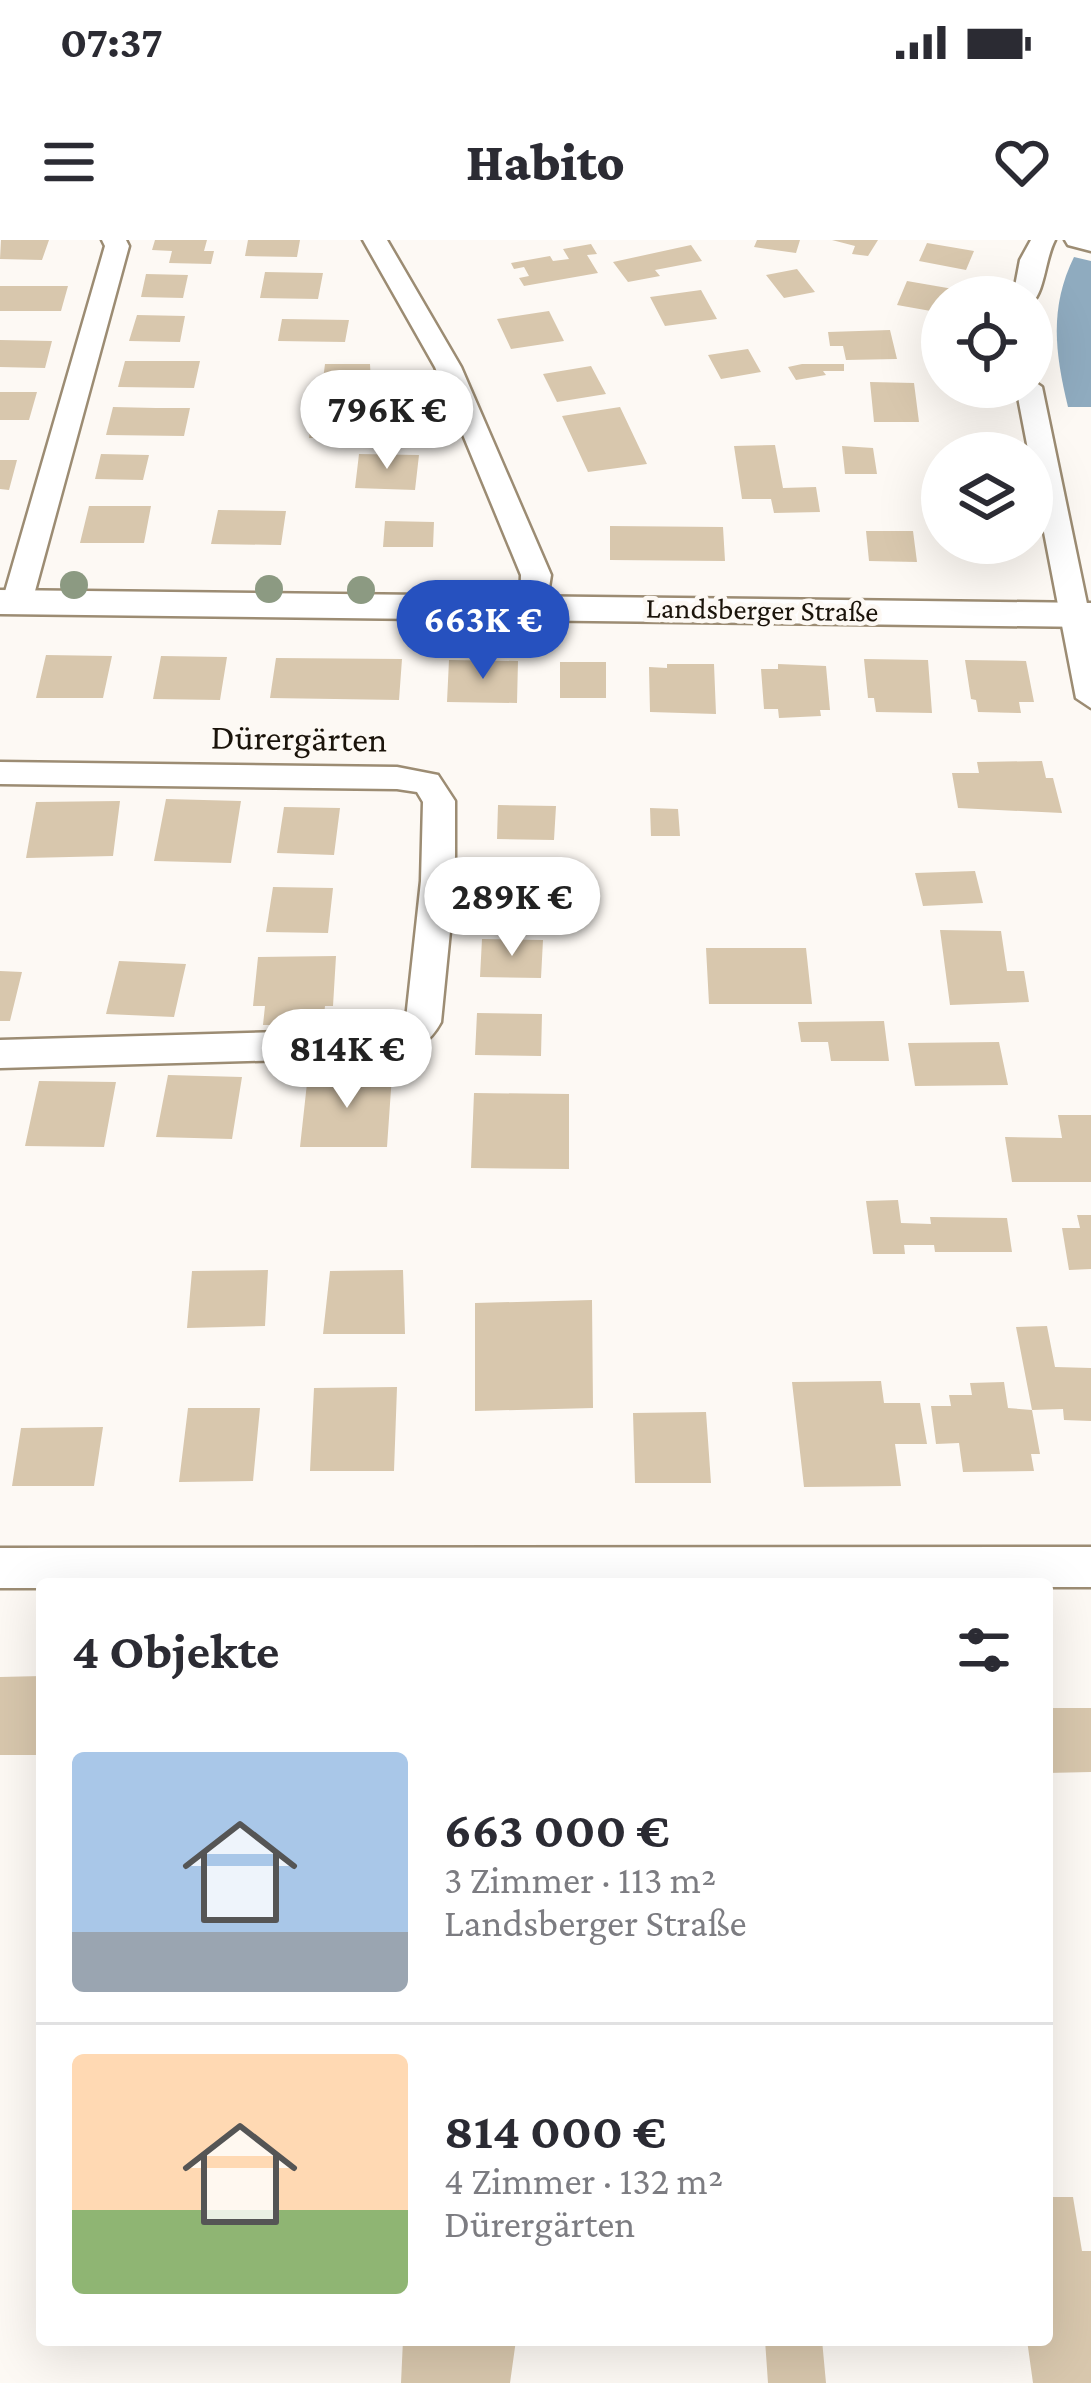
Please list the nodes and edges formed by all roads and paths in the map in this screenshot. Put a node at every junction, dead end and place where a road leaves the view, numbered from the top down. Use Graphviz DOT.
graph roads {
  1 [pos="114,240"];
  2 [pos="375,240"];
  3 [pos="1042,240"];
  4 [pos="1077,240"];
  5 [pos="1091,244"];
  6 [pos="1030,276"];
  7 [pos="1034,408"];
  8 [pos="9,602"];
  9 [pos="535,606"];
  10 [pos="1082,615"];
  11 [pos="1091,698"];
  12 [pos="0,773"];
  13 [pos="0,1054"];
  14 [pos="1091,1567"];
  15 [pos="0,1568"];
  1 -- 8 [label="street"];
  2 -- 9 [label="street"];
  3 -- 6 [label="street"];
  4 -- 5 [label="street"];
  7 -- 10 [label="street"];
  8 -- 9 [label="street, Landsberger Straße"];
  9 -- 10 [label="street, Landsberger Straße"];
  10 -- 11 [label="street"];
  12 -- 13 [label="street, Dürergärten"];
  14 -- 15 [label="street"];
}
